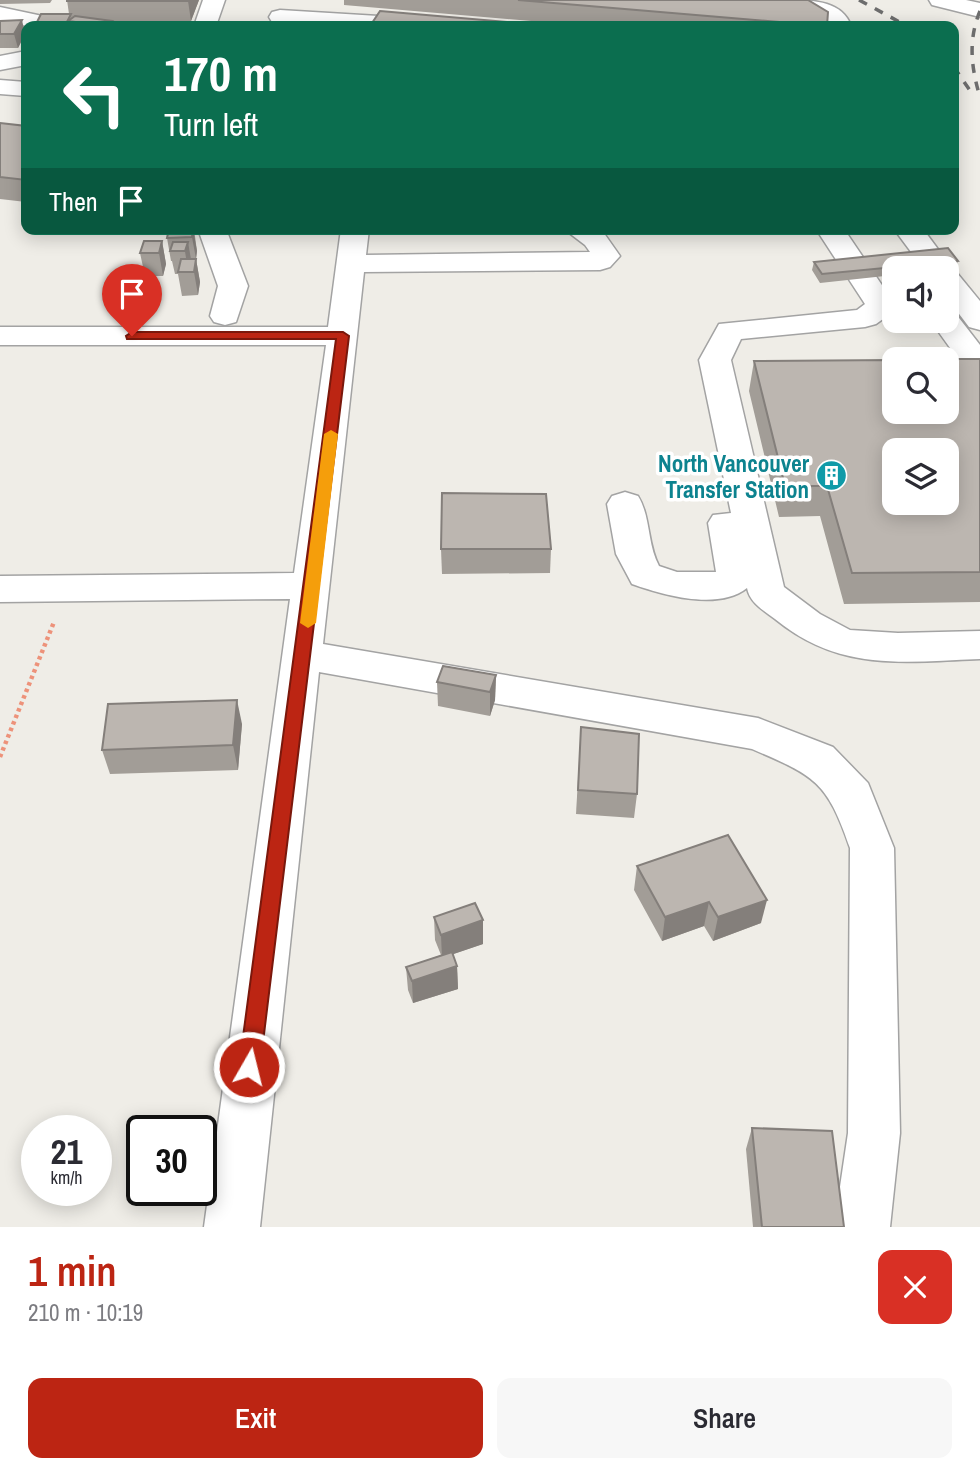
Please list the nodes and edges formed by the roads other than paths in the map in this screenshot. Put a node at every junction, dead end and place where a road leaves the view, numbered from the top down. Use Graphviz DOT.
graph roads {
  1 [pos="57,0"];
  2 [pos="214,0"];
  3 [pos="804,0"];
  4 [pos="940,0"];
  5 [pos="980,10"];
  6 [pos="0,14"];
  7 [pos="281,14"];
  8 [pos="28,17"];
  9 [pos="41,21"];
  10 [pos="207,21"];
  11 [pos="367,21"];
  12 [pos="838,21"];
  13 [pos="21,59"];
  14 [pos="0,63"];
  15 [pos="0,87"];
  16 [pos="21,89"];
  17 [pos="214,235"];
  18 [pos="354,235"];
  19 [pos="592,235"];
  20 [pos="828,235"];
  21 [pos="883,235"];
  22 [pos="913,235"];
  23 [pos="898,256"];
  24 [pos="929,256"];
  25 [pos="351,264"];
  26 [pos="959,294"];
  27 [pos="225,316"];
  28 [pos="980,321"];
  29 [pos="955,333"];
  30 [pos="0,336"];
  31 [pos="343,336"];
  32 [pos="715,360"];
  33 [pos="980,360"];
  34 [pos="625,504"];
  35 [pos="312,586"];
  36 [pos="0,589"];
  37 [pos="980,645"];
  38 [pos="303,655"];
  39 [pos="232,1227"];
  40 [pos="862,1227"];
  1 -- 8 [label="street"];
  2 -- 10 [label="street"];
  3 -- 12 [label="street"];
  4 -- 5 [label="street"];
  6 -- 8 [label="street"];
  7 -- 11 [label="street"];
  8 -- 9 [label="street"];
  13 -- 14 [label="street"];
  15 -- 16 [label="street"];
  17 -- 27 [label="street"];
  18 -- 25 [label="street"];
  19 -- 25 [label="street"];
  20 -- 32 [label="street"];
  21 -- 23 [label="street"];
  22 -- 24 [label="street"];
  25 -- 31 [label="street"];
  26 -- 28 [label="street"];
  29 -- 33 [label="street"];
  30 -- 31 [label="street"];
  31 -- 35 [label="street"];
  32 -- 34 [label="street"];
  32 -- 37 [label="street"];
  35 -- 36 [label="street"];
  35 -- 38 [label="street"];
  38 -- 39 [label="street"];
  38 -- 40 [label="street"];
}
